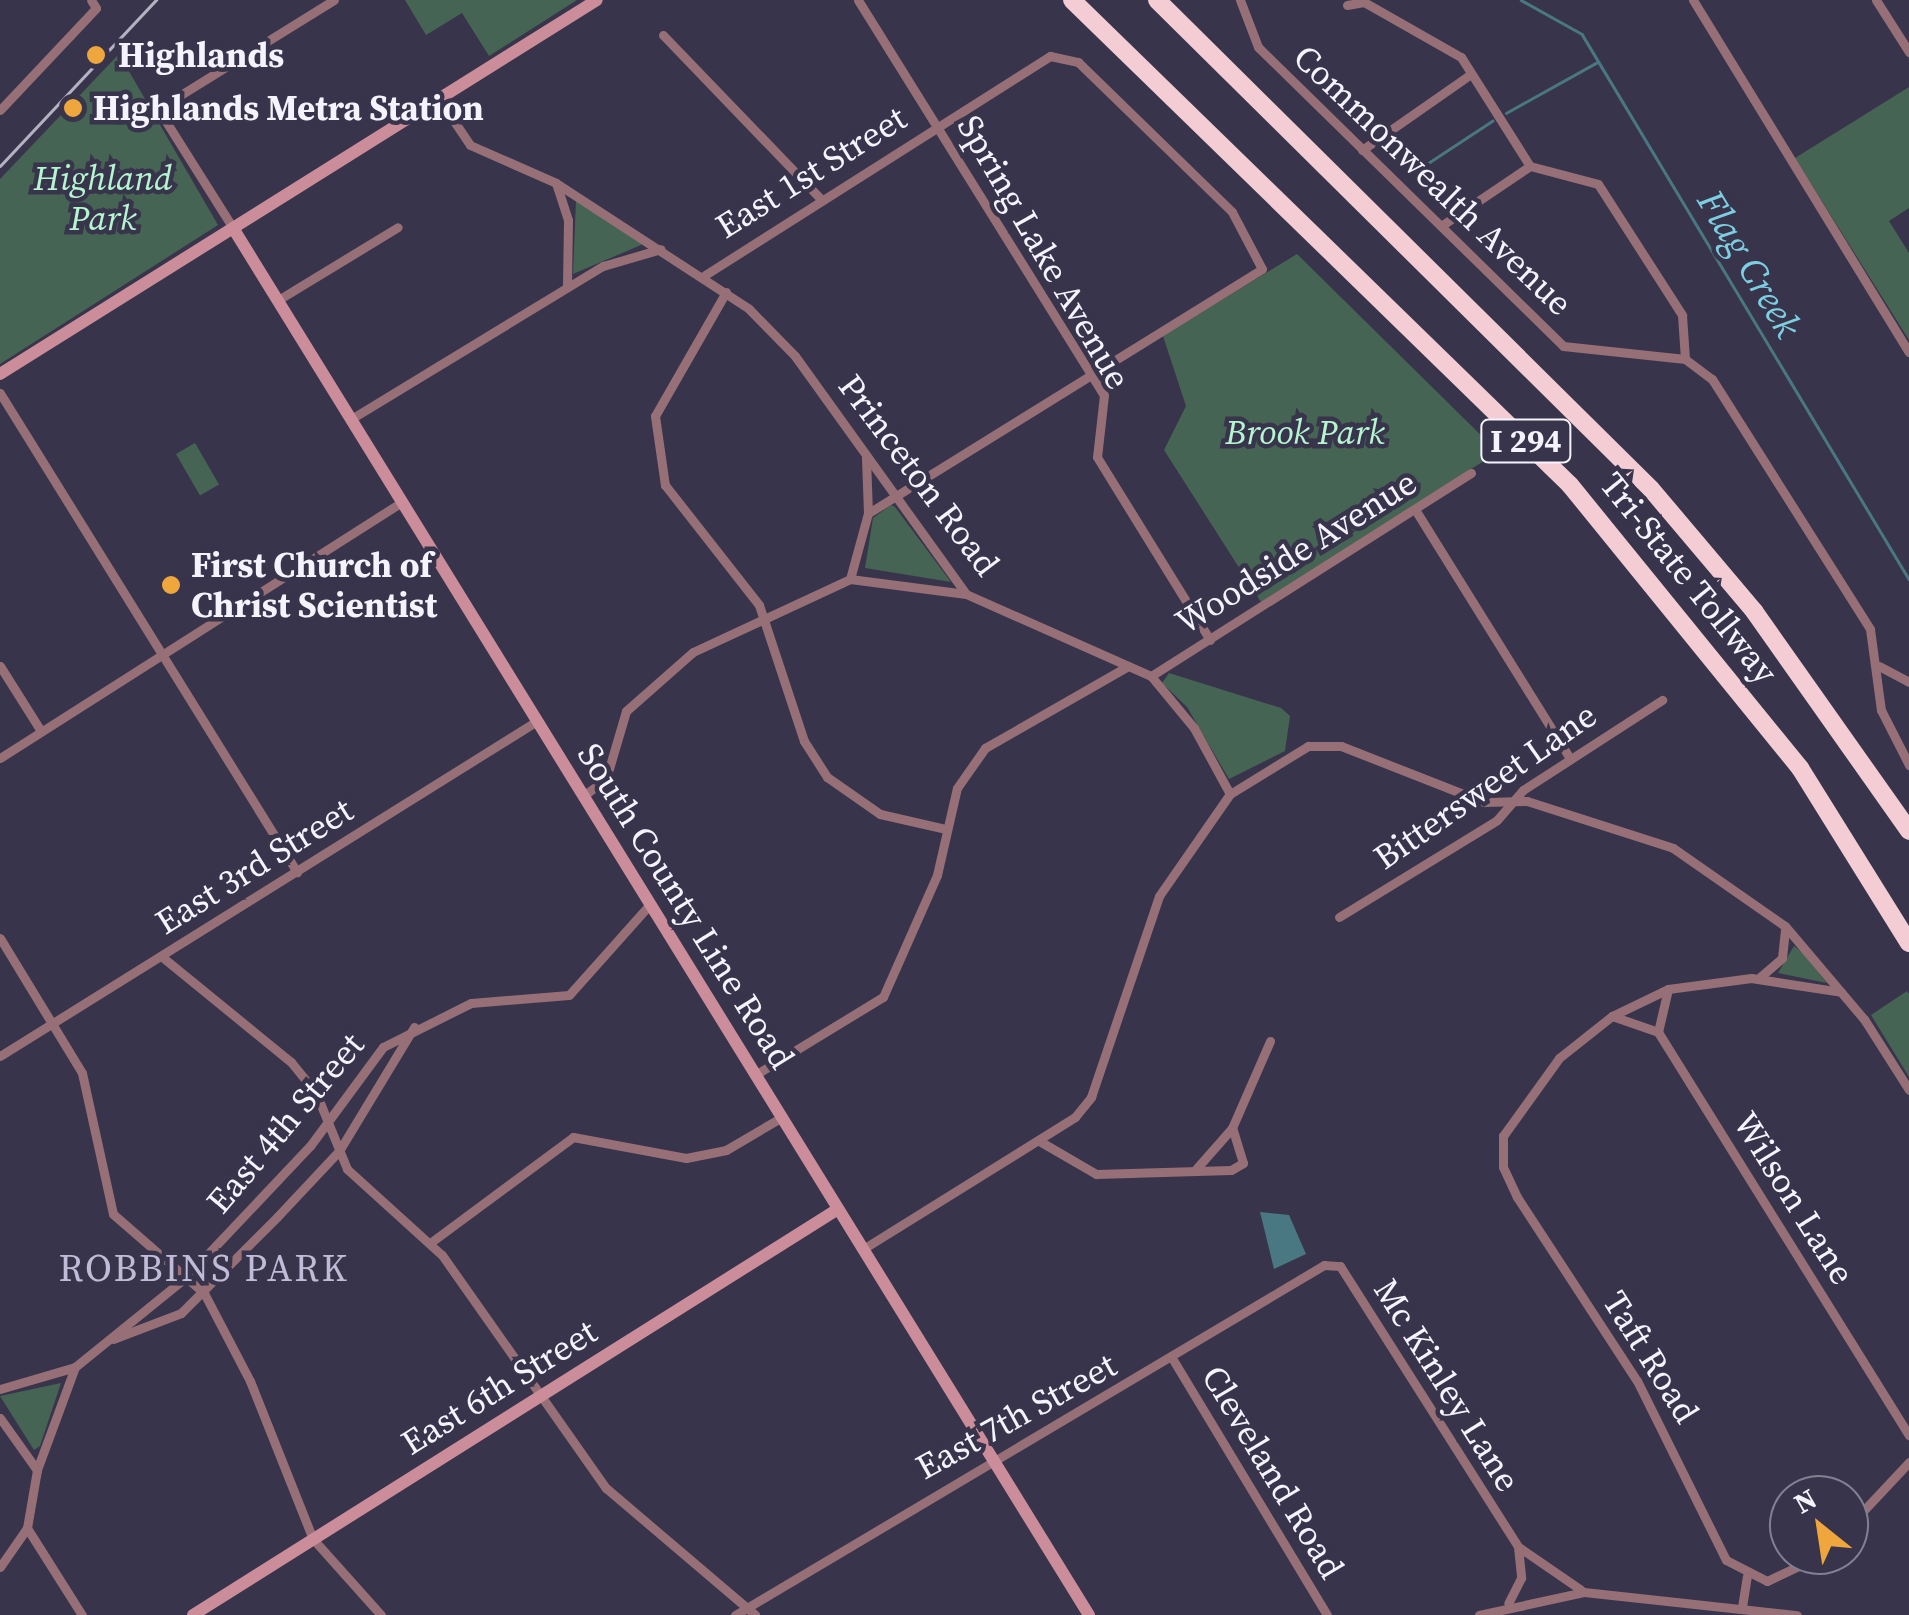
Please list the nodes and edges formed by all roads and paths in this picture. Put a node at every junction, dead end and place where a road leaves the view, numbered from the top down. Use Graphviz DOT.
graph roads {
  1 [pos="334,0"];
  2 [pos="597,0"];
  3 [pos="858,0"];
  4 [pos="1072,0"];
  5 [pos="1157,0"];
  6 [pos="1240,0"];
  7 [pos="1693,0"];
  8 [pos="1876,0"];
  9 [pos="94,4"];
  10 [pos="1347,5"];
  11 [pos="662,36"];
  12 [pos="1909,52"];
  13 [pos="1471,74"];
  14 [pos="439,100"];
  15 [pos="0,110"];
  16 [pos="938,124"];
  17 [pos="1362,150"];
  18 [pos="1530,166"];
  19 [pos="556,183"];
  20 [pos="820,198"];
  21 [pos="1441,226"];
  22 [pos="398,227"];
  23 [pos="233,228"];
  24 [pos="662,249"];
  25 [pos="705,275"];
  26 [pos="567,286"];
  27 [pos="726,292"];
  28 [pos="278,300"];
  29 [pos="1909,352"];
  30 [pos="1685,359"];
  31 [pos="0,374"];
  32 [pos="1092,374"];
  33 [pos="0,394"];
  34 [pos="351,419"];
  35 [pos="865,456"];
  36 [pos="1471,473"];
  37 [pos="895,496"];
  38 [pos="402,502"];
  39 [pos="1416,511"];
  40 [pos="868,513"];
  41 [pos="850,579"];
  42 [pos="966,594"];
  43 [pos="768,624"];
  44 [pos="1210,640"];
  45 [pos="162,654"];
  46 [pos="0,666"];
  47 [pos="1128,666"];
  48 [pos="1879,666"];
  49 [pos="1151,676"];
  50 [pos="1909,682"];
  51 [pos="1662,700"];
  52 [pos="537,721"];
  53 [pos="41,732"];
  54 [pos="0,758"];
  55 [pos="1570,758"];
  56 [pos="1908,763"];
  57 [pos="1230,794"];
  58 [pos="583,796"];
  59 [pos="1508,802"];
  60 [pos="946,830"];
  61 [pos="1909,831"];
  62 [pos="297,872"];
  63 [pos="650,904"];
  64 [pos="1339,917"];
  65 [pos="1785,926"];
  66 [pos="0,938"];
  67 [pos="1909,944"];
  68 [pos="161,956"];
  69 [pos="1759,978"];
  70 [pos="1668,989"];
  71 [pos="1841,992"];
  72 [pos="1612,1016"];
  73 [pos="52,1023"];
  74 [pos="415,1026"];
  75 [pos="1658,1032"];
  76 [pos="1270,1041"];
  77 [pos="0,1056"];
  78 [pos="755,1075"];
  79 [pos="1909,1090"];
  80 [pos="328,1117"];
  81 [pos="782,1117"];
  82 [pos="1232,1128"];
  83 [pos="1040,1142"];
  84 [pos="339,1151"];
  85 [pos="1196,1169"];
  86 [pos="838,1209"];
  87 [pos="430,1243"];
  88 [pos="863,1249"];
  89 [pos="1324,1265"];
  90 [pos="186,1277"];
  91 [pos="204,1293"];
  92 [pos="110,1340"];
  93 [pos="1172,1358"];
  94 [pos="76,1367"];
  95 [pos="0,1389"];
  96 [pos="540,1397"];
  97 [pos="0,1418"];
  98 [pos="1909,1434"];
  99 [pos="994,1462"];
  100 [pos="1909,1462"];
  101 [pos="37,1470"];
  102 [pos="1869,1505"];
  103 [pos="27,1528"];
  104 [pos="313,1539"];
  105 [pos="1518,1546"];
  106 [pos="0,1567"];
  107 [pos="1788,1575"];
  108 [pos="1747,1576"];
  109 [pos="1584,1592"];
  110 [pos="1508,1603"];
  111 [pos="1742,1606"];
  112 [pos="752,1610"];
  113 [pos="82,1615"];
  114 [pos="192,1615"];
  115 [pos="380,1615"];
  116 [pos="736,1615"];
  117 [pos="1089,1615"];
  118 [pos="1328,1615"];
  119 [pos="1479,1615"];
  120 [pos="1797,1615"];
  1 -- 23 [label="street"];
  2 -- 14 [label="main road"];
  3 -- 16 [label="street, Spring Lake Avenue"];
  4 -- 67 [label="highway, Tri-State Tollway / I 294"];
  5 -- 61 [label="highway, Tri-State Tollway / I 294"];
  6 -- 17 [label="street, Commonwealth Avenue"];
  7 -- 29 [label="street"];
  8 -- 12 [label="street"];
  9 -- 15 [label="street"];
  10 -- 13 [label="street"];
  11 -- 20 [label="street"];
  13 -- 17 [label="street"];
  13 -- 18 [label="street"];
  14 -- 19 [label="street, Princeton Road"];
  14 -- 23 [label="main road"];
  16 -- 20 [label="street, East 1st Street"];
  16 -- 32 [label="street, Spring Lake Avenue"];
  16 -- 32 [label="street, East 1st Street"];
  17 -- 21 [label="street, Commonwealth Avenue"];
  18 -- 21 [label="street"];
  18 -- 30 [label="street"];
  19 -- 24 [label="street, Princeton Road"];
  19 -- 26 [label="street"];
  20 -- 25 [label="street, East 1st Street"];
  21 -- 30 [label="street, Commonwealth Avenue"];
  22 -- 28 [label="street"];
  23 -- 28 [label="main road, South County Line Road"];
  23 -- 31 [label="main road"];
  24 -- 25 [label="street, Princeton Road"];
  24 -- 26 [label="street"];
  25 -- 27 [label="street, Princeton Road"];
  26 -- 34 [label="street"];
  27 -- 35 [label="street, Princeton Road"];
  27 -- 43 [label="street"];
  28 -- 34 [label="main road, South County Line Road"];
  30 -- 48 [label="street"];
  32 -- 37 [label="street"];
  32 -- 44 [label="street, Spring Lake Avenue"];
  33 -- 45 [label="street"];
  34 -- 38 [label="main road, South County Line Road"];
  35 -- 37 [label="street, Princeton Road"];
  35 -- 40 [label="street"];
  36 -- 39 [label="street, Woodside Avenue"];
  37 -- 40 [label="street"];
  37 -- 42 [label="street, Princeton Road"];
  38 -- 45 [label="street"];
  38 -- 52 [label="main road, South County Line Road"];
  39 -- 44 [label="street, Woodside Avenue"];
  39 -- 55 [label="street"];
  40 -- 41 [label="street"];
  41 -- 42 [label="street"];
  41 -- 43 [label="street"];
  42 -- 47 [label="street, Princeton Road"];
  43 -- 58 [label="street"];
  43 -- 60 [label="street"];
  44 -- 49 [label="street, Woodside Avenue"];
  45 -- 53 [label="street"];
  45 -- 62 [label="street"];
  46 -- 53 [label="street"];
  47 -- 49 [label="street, Princeton Road"];
  47 -- 60 [label="street"];
  48 -- 50 [label="street"];
  48 -- 56 [label="street"];
  49 -- 57 [label="street, Princeton Road"];
  51 -- 55 [label="street, Bittersweet Lane"];
  52 -- 58 [label="main road, South County Line Road"];
  52 -- 62 [label="street, East 3rd Street"];
  53 -- 54 [label="street"];
  55 -- 59 [label="street, Bittersweet Lane"];
  57 -- 59 [label="street"];
  57 -- 83 [label="street"];
  58 -- 63 [label="main road, South County Line Road"];
  59 -- 64 [label="street, Bittersweet Lane"];
  59 -- 65 [label="street"];
  60 -- 78 [label="street"];
  62 -- 68 [label="street, East 3rd Street"];
  63 -- 74 [label="street, East 4th Street"];
  63 -- 78 [label="main road, South County Line Road"];
  65 -- 69 [label="street"];
  65 -- 71 [label="street"];
  66 -- 73 [label="street"];
  68 -- 73 [label="street, East 3rd Street"];
  68 -- 80 [label="street"];
  69 -- 70 [label="street"];
  69 -- 71 [label="street"];
  70 -- 72 [label="street"];
  70 -- 75 [label="street"];
  71 -- 79 [label="street"];
  72 -- 75 [label="street"];
  72 -- 108 [label="street, Taft Road"];
  73 -- 77 [label="street, East 3rd Street"];
  73 -- 90 [label="street"];
  74 -- 80 [label="street, East 4th Street"];
  74 -- 84 [label="street, East 4th Street"];
  75 -- 98 [label="street, Wilson Lane"];
  76 -- 82 [label="street"];
  78 -- 81 [label="main road, South County Line Road"];
  80 -- 84 [label="street"];
  80 -- 90 [label="street, East 4th Street"];
  81 -- 86 [label="main road, South County Line Road"];
  81 -- 87 [label="street"];
  82 -- 85 [label="street"];
  82 -- 85 [label="street"];
  83 -- 85 [label="street"];
  83 -- 88 [label="street"];
  84 -- 87 [label="street"];
  84 -- 91 [label="street, East 4th Street"];
  86 -- 88 [label="main road, South County Line Road"];
  86 -- 96 [label="main road, East 6th Street"];
  87 -- 96 [label="street"];
  88 -- 99 [label="main road, South County Line Road"];
  89 -- 93 [label="street, East 7th Street"];
  89 -- 105 [label="street, Mc Kinley Lane"];
  90 -- 91 [label="street"];
  90 -- 92 [label="street, East 4th Street"];
  91 -- 92 [label="street, East 4th Street"];
  91 -- 104 [label="street"];
  92 -- 94 [label="street, East 4th Street"];
  93 -- 99 [label="street, East 7th Street"];
  93 -- 118 [label="street, Cleveland Road"];
  94 -- 95 [label="street, East 4th Street"];
  94 -- 101 [label="street, East 4th Street"];
  96 -- 104 [label="main road, East 6th Street"];
  96 -- 112 [label="street"];
  97 -- 101 [label="street"];
  99 -- 112 [label="street, East 7th Street"];
  99 -- 117 [label="main road, South County Line Road"];
  100 -- 102 [label="street"];
  101 -- 103 [label="street, East 4th Street"];
  103 -- 106 [label="street"];
  103 -- 113 [label="street"];
  104 -- 114 [label="main road, East 6th Street"];
  104 -- 115 [label="street"];
  105 -- 109 [label="street, Mc Kinley Lane"];
  105 -- 110 [label="street"];
  107 -- 108 [label="street"];
  108 -- 111 [label="street"];
  109 -- 110 [label="street"];
  109 -- 111 [label="street"];
  110 -- 119 [label="street"];
  111 -- 120 [label="street"];
  112 -- 116 [label="street, East 7th Street"];
}
